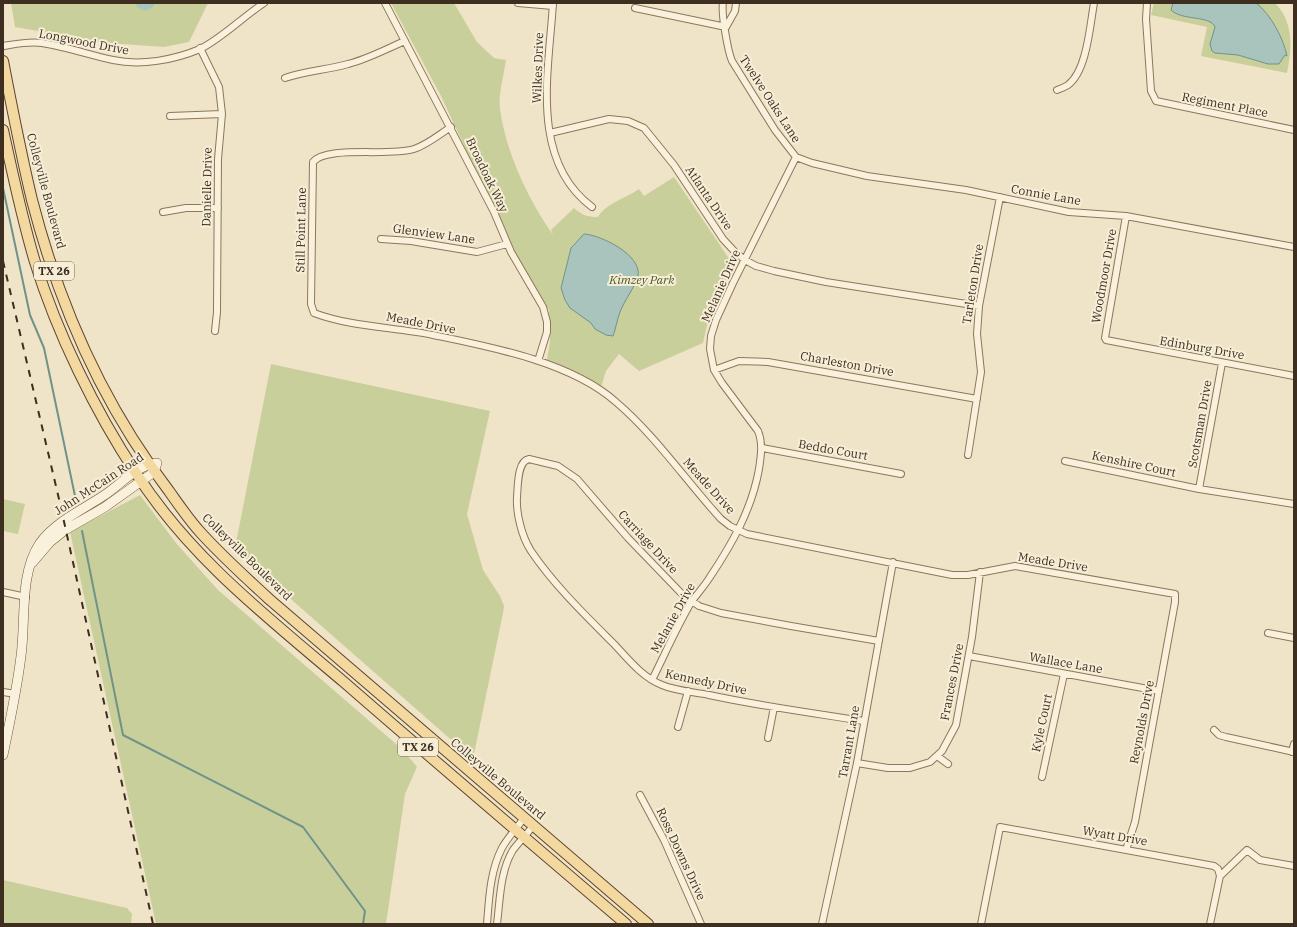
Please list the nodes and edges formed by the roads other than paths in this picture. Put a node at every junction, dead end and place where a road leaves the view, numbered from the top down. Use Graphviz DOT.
graph roads {
  1 [pos="264,3"];
  2 [pos="385,3"];
  3 [pos="518,3"];
  4 [pos="723,3"];
  5 [pos="736,3"];
  6 [pos="1094,3"];
  7 [pos="1147,3"];
  8 [pos="553,4"];
  9 [pos="635,8"];
  10 [pos="726,27"];
  11 [pos="405,41"];
  12 [pos="3,46"];
  13 [pos="200,48"];
  14 [pos="3,61"];
  15 [pos="284,78"];
  16 [pos="1057,90"];
  17 [pos="222,114"];
  18 [pos="170,116"];
  19 [pos="451,127"];
  20 [pos="3,130"];
  21 [pos="1294,130"];
  22 [pos="550,133"];
  23 [pos="796,157"];
  24 [pos="1000,197"];
  25 [pos="592,207"];
  26 [pos="218,208"];
  27 [pos="163,212"];
  28 [pos="1126,216"];
  29 [pos="381,239"];
  30 [pos="507,244"];
  31 [pos="1294,247"];
  32 [pos="745,260"];
  33 [pos="311,304"];
  34 [pos="979,306"];
  35 [pos="215,331"];
  36 [pos="1106,340"];
  37 [pos="538,361"];
  38 [pos="1222,363"];
  39 [pos="714,370"];
  40 [pos="1294,376"];
  41 [pos="977,398"];
  42 [pos="762,448"];
  43 [pos="968,455"];
  44 [pos="1065,461"];
  45 [pos="151,468"];
  46 [pos="135,472"];
  47 [pos="901,474"];
  48 [pos="141,481"];
  49 [pos="1199,489"];
  50 [pos="1294,504"];
  51 [pos="521,524"];
  52 [pos="739,530"];
  53 [pos="894,562"];
  54 [pos="32,563"];
  55 [pos="980,572"];
  56 [pos="3,592"];
  57 [pos="26,597"];
  58 [pos="1176,597"];
  59 [pos="692,601"];
  60 [pos="1268,633"];
  61 [pos="1294,638"];
  62 [pos="878,641"];
  63 [pos="969,656"];
  64 [pos="1064,674"];
  65 [pos="356,675"];
  66 [pos="652,680"];
  67 [pos="347,686"];
  68 [pos="688,690"];
  69 [pos="1159,691"];
  70 [pos="3,692"];
  71 [pos="16,694"];
  72 [pos="774,707"];
  73 [pos="864,721"];
  74 [pos="678,727"];
  75 [pos="1214,730"];
  76 [pos="768,738"];
  77 [pos="1294,744"];
  78 [pos="1293,752"];
  79 [pos="3,755"];
  80 [pos="936,756"];
  81 [pos="857,763"];
  82 [pos="948,764"];
  83 [pos="1042,777"];
  84 [pos="640,795"];
  85 [pos="524,818"];
  86 [pos="533,826"];
  87 [pos="515,830"];
  88 [pos="524,837"];
  89 [pos="1126,850"];
  90 [pos="1294,866"];
  91 [pos="1220,876"];
  92 [pos="488,914"];
  93 [pos="498,916"];
  94 [pos="487,924"];
  95 [pos="497,924"];
  96 [pos="626,924"];
  97 [pos="648,924"];
  98 [pos="701,924"];
  99 [pos="822,924"];
  100 [pos="981,924"];
  101 [pos="1210,924"];
  1 -- 13 [label="street, Longwood Drive"];
  2 -- 11 [label="street, Broadoak Way"];
  3 -- 8 [label="street"];
  4 -- 10 [label="street, Twelve Oaks Lane"];
  5 -- 10 [label="street"];
  6 -- 16 [label="street"];
  7 -- 21 [label="street, Regiment Place"];
  8 -- 22 [label="street, Wilkes Drive"];
  9 -- 10 [label="street"];
  10 -- 23 [label="street, Twelve Oaks Lane"];
  11 -- 15 [label="street"];
  11 -- 19 [label="street, Broadoak Way"];
  12 -- 13 [label="street, Longwood Drive"];
  13 -- 17 [label="street, Danielle Drive"];
  14 -- 45 [label="main road, Colleyville Boulevard / TX 26"];
  17 -- 18 [label="street"];
  17 -- 26 [label="street, Danielle Drive"];
  19 -- 30 [label="street, Broadoak Way"];
  19 -- 33 [label="street, Still Point Lane"];
  20 -- 46 [label="main road, TX 26"];
  22 -- 25 [label="street, Wilkes Drive"];
  22 -- 32 [label="street, Atlanta Drive"];
  23 -- 24 [label="street, Connie Lane"];
  23 -- 32 [label="street, Melanie Drive"];
  24 -- 28 [label="street, Connie Lane"];
  24 -- 34 [label="street, Tarleton Drive"];
  26 -- 27 [label="street"];
  26 -- 35 [label="street, Danielle Drive"];
  28 -- 31 [label="street, Connie Lane"];
  28 -- 36 [label="street, Woodmoor Drive"];
  29 -- 30 [label="street, Glenview Lane"];
  30 -- 37 [label="street, Broadoak Way"];
  32 -- 34 [label="street, Atlanta Drive"];
  32 -- 39 [label="street, Melanie Drive"];
  33 -- 37 [label="street, Meade Drive"];
  34 -- 41 [label="street, Tarleton Drive"];
  36 -- 38 [label="street, Edinburg Drive"];
  37 -- 52 [label="street, Meade Drive"];
  38 -- 40 [label="street, Edinburg Drive"];
  38 -- 49 [label="street, Scotsman Drive"];
  39 -- 41 [label="street, Charleston Drive"];
  39 -- 42 [label="street, Melanie Drive"];
  41 -- 43 [label="street, Tarleton Drive"];
  42 -- 47 [label="street, Beddo Court"];
  42 -- 52 [label="street, Melanie Drive"];
  44 -- 49 [label="street, Kenshire Court"];
  45 -- 46 [label="main road, John McCain Road"];
  45 -- 48 [label="main road, John McCain Road"];
  45 -- 65 [label="main road, Colleyville Boulevard / TX 26"];
  46 -- 48 [label="main road, TX 26"];
  46 -- 54 [label="main road, John McCain Road"];
  48 -- 54 [label="main road, John McCain Road"];
  48 -- 67 [label="main road, TX 26"];
  49 -- 50 [label="street, Kenshire Court"];
  51 -- 59 [label="street, Carriage Drive"];
  51 -- 66 [label="street, Kennedy Drive"];
  52 -- 53 [label="street, Meade Drive"];
  52 -- 59 [label="street, Melanie Drive"];
  53 -- 55 [label="street, Meade Drive"];
  53 -- 62 [label="street, Tarrant Lane"];
  54 -- 57 [label="main road, John McCain Road"];
  55 -- 58 [label="street, Meade Drive"];
  55 -- 63 [label="street, Frances Drive"];
  56 -- 57 [label="street"];
  57 -- 71 [label="main road, John McCain Road"];
  58 -- 69 [label="street, Reynolds Drive"];
  59 -- 62 [label="street, Carriage Drive"];
  59 -- 66 [label="street, Melanie Drive"];
  60 -- 61 [label="street"];
  62 -- 73 [label="street, Tarrant Lane"];
  63 -- 64 [label="street, Wallace Lane"];
  63 -- 80 [label="street, Frances Drive"];
  64 -- 69 [label="street, Wallace Lane"];
  64 -- 83 [label="street, Kyle Court"];
  65 -- 67 [label="main road"];
  65 -- 85 [label="main road, Colleyville Boulevard / TX 26"];
  66 -- 68 [label="street, Kennedy Drive"];
  67 -- 87 [label="main road, TX 26"];
  68 -- 72 [label="street, Kennedy Drive"];
  68 -- 74 [label="street"];
  69 -- 89 [label="street, Reynolds Drive"];
  70 -- 71 [label="street"];
  71 -- 79 [label="main road, John McCain Road"];
  72 -- 73 [label="street, Kennedy Drive"];
  72 -- 76 [label="street"];
  73 -- 81 [label="street, Tarrant Lane"];
  75 -- 78 [label="street"];
  77 -- 78 [label="street"];
  80 -- 81 [label="street, Frances Drive"];
  80 -- 82 [label="street"];
  81 -- 99 [label="street, Tarrant Lane"];
  84 -- 98 [label="street, Ross Downs Drive"];
  85 -- 86 [label="main road, Colleyville Boulevard / TX 26"];
  85 -- 87 [label="street"];
  86 -- 88 [label="street"];
  86 -- 97 [label="main road, Colleyville Boulevard / TX 26"];
  87 -- 88 [label="main road, TX 26"];
  87 -- 92 [label="street"];
  88 -- 93 [label="street"];
  88 -- 96 [label="main road, TX 26"];
  89 -- 91 [label="street, Wyatt Drive"];
  89 -- 100 [label="street, Wyatt Drive"];
  90 -- 91 [label="street"];
  91 -- 101 [label="street"];
  92 -- 93 [label="street"];
  92 -- 94 [label="street"];
  93 -- 95 [label="street"];
}
